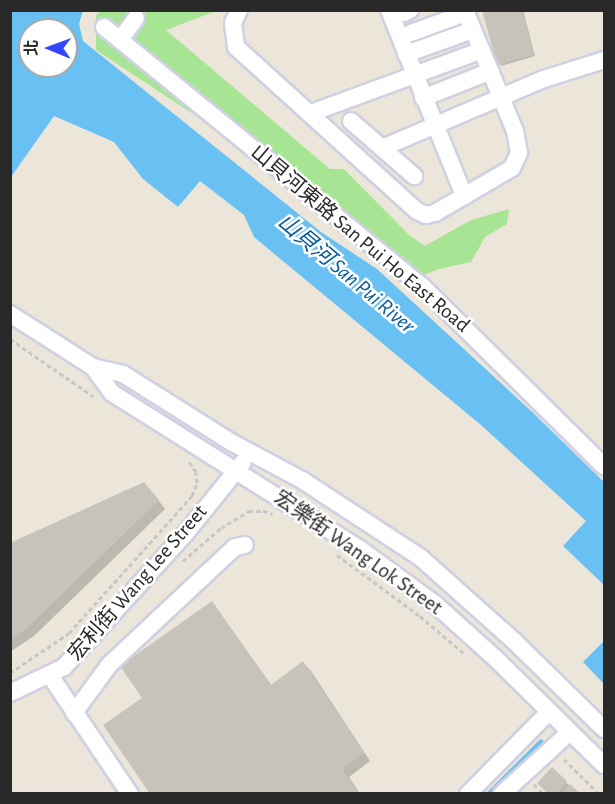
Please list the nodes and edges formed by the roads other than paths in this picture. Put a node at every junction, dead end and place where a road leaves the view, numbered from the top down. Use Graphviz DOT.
graph roads {
  1 [pos="239,10"];
  2 [pos="401,11"];
  3 [pos="465,12"];
  4 [pos="136,18"];
  5 [pos="104,27"];
  6 [pos="473,30"];
  7 [pos="120,40"];
  8 [pos="407,44"];
  9 [pos="482,50"];
  10 [pos="604,60"];
  11 [pos="491,71"];
  12 [pos="414,75"];
  13 [pos="423,98"];
  14 [pos="501,98"];
  15 [pos="310,113"];
  16 [pos="351,121"];
  17 [pos="435,126"];
  18 [pos="382,148"];
  19 [pos="414,176"];
  20 [pos="464,196"];
  21 [pos="10,314"];
  22 [pos="93,367"];
  23 [pos="251,453"];
  24 [pos="604,466"];
  25 [pos="236,470"];
  26 [pos="245,545"];
  27 [pos="49,674"];
  28 [pos="10,693"];
  29 [pos="549,712"];
  30 [pos="74,713"];
  31 [pos="604,729"];
  32 [pos="570,732"];
  33 [pos="604,765"];
  34 [pos="130,794"];
  35 [pos="468,794"];
  36 [pos="502,794"];
  1 -- 15 [label="street"];
  2 -- 8 [label="street"];
  3 -- 6 [label="street"];
  3 -- 8 [label="street"];
  4 -- 7 [label="street"];
  5 -- 7 [label="street, 山貝河東路 San Pui Ho East Road"];
  6 -- 8 [label="street"];
  6 -- 9 [label="street"];
  7 -- 24 [label="street, 山貝河東路 San Pui Ho East Road"];
  8 -- 12 [label="street"];
  9 -- 11 [label="street"];
  9 -- 12 [label="street"];
  10 -- 14 [label="street"];
  11 -- 13 [label="street"];
  11 -- 14 [label="street"];
  12 -- 13 [label="street"];
  12 -- 15 [label="street"];
  13 -- 17 [label="street"];
  14 -- 17 [label="street"];
  14 -- 20 [label="street"];
  15 -- 20 [label="street"];
  16 -- 18 [label="street"];
  17 -- 18 [label="street"];
  17 -- 20 [label="street"];
  18 -- 19 [label="street"];
  21 -- 22 [label="street, 宏樂街 Wang Lok Street"];
  22 -- 23 [label="street, 宏樂街 Wang Lok Street"];
  22 -- 25 [label="street, 宏樂街 Wang Lok Street"];
  23 -- 25 [label="street, 宏利街 Wang Lee Street"];
  23 -- 31 [label="street, 宏樂街 Wang Lok Street"];
  25 -- 27 [label="street, 宏利街 Wang Lee Street"];
  25 -- 29 [label="street, 宏樂街 Wang Lok Street"];
  26 -- 30 [label="street"];
  27 -- 28 [label="street, 宏利街 Wang Lee Street"];
  27 -- 30 [label="street"];
  29 -- 32 [label="street, 宏樂街 Wang Lok Street"];
  29 -- 35 [label="street"];
  30 -- 34 [label="street"];
  32 -- 33 [label="street, 宏樂街 Wang Lok Street"];
  32 -- 36 [label="street"];
}
